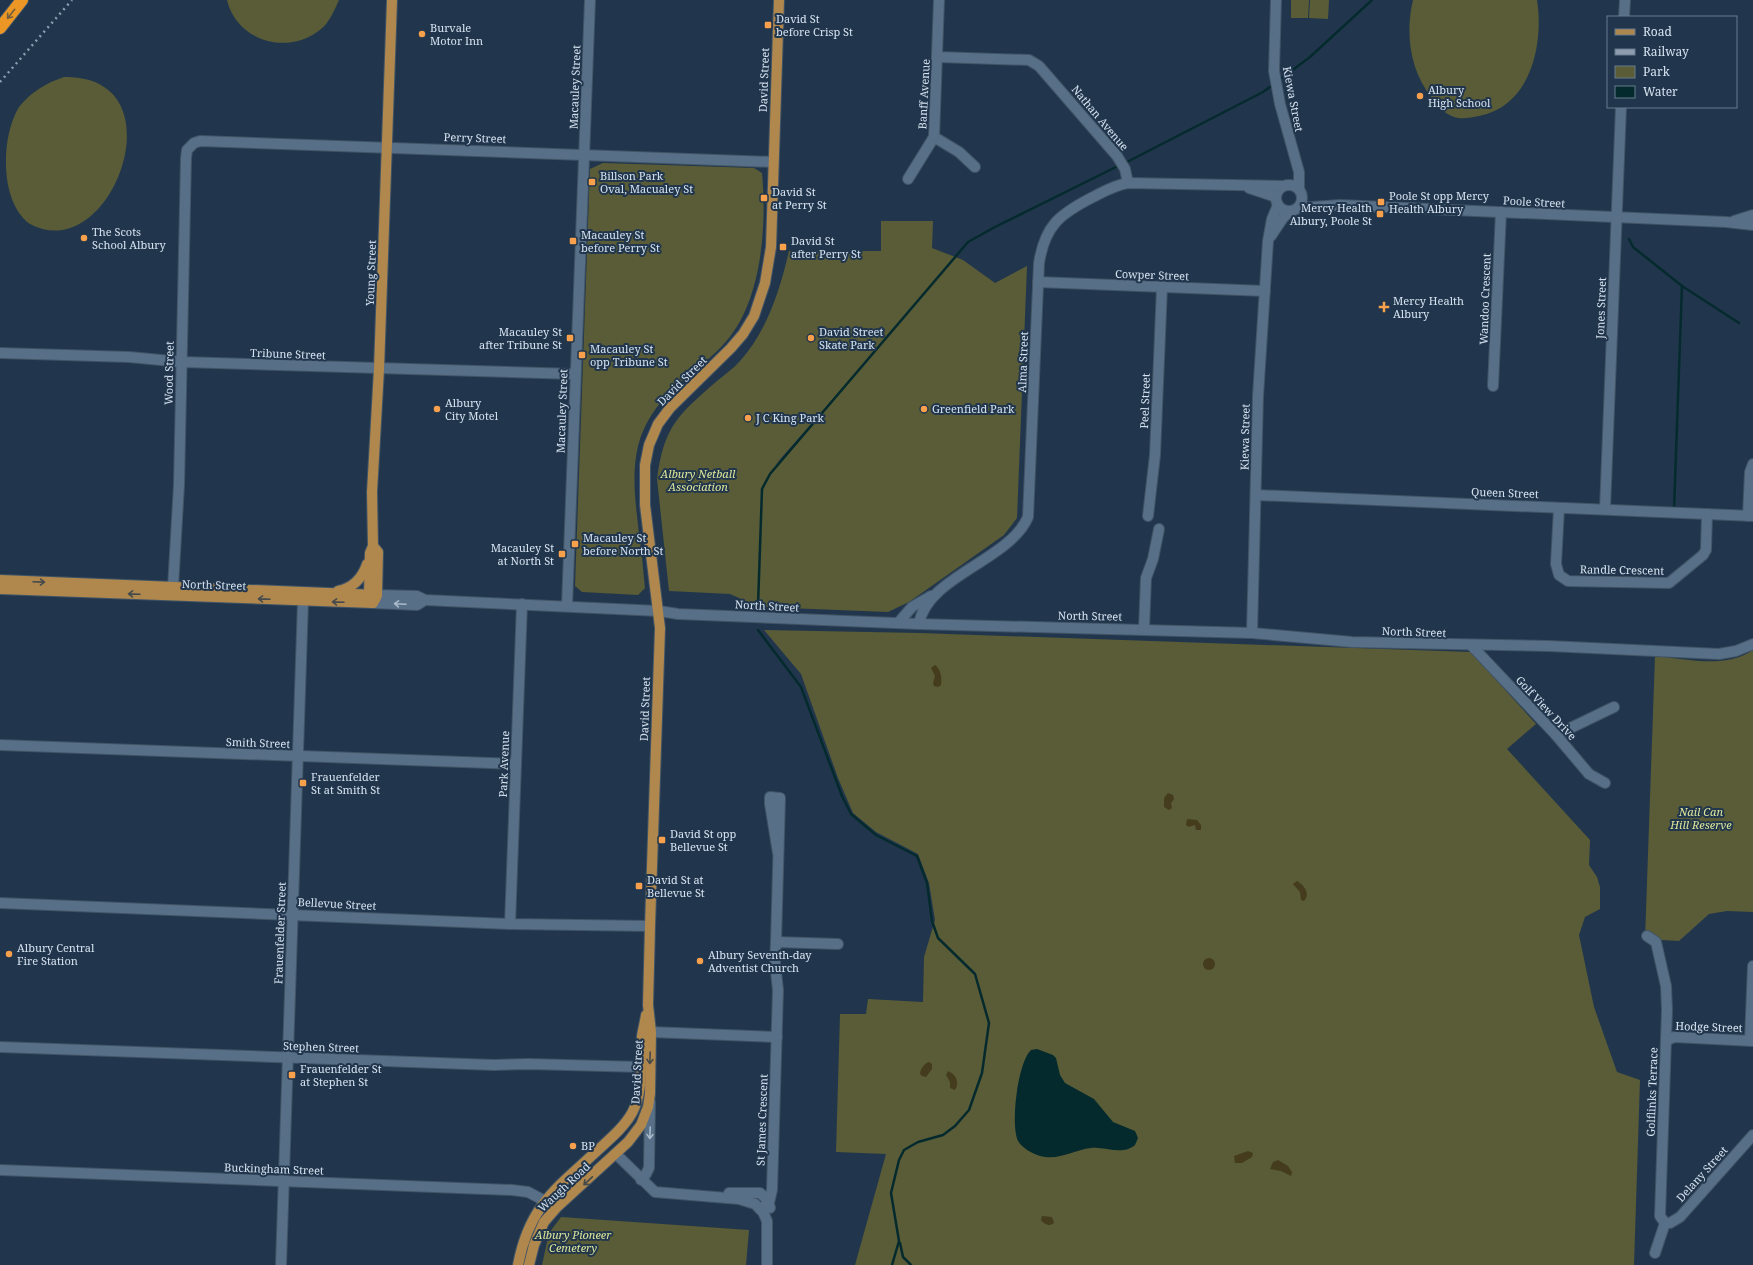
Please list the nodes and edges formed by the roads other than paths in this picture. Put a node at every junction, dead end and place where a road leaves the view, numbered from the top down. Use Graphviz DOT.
graph roads {
  1 [pos="22,0"];
  2 [pos="392,0"];
  3 [pos="590,0"];
  4 [pos="779,0"];
  5 [pos="940,0"];
  6 [pos="1276,0"];
  7 [pos="1625,0"];
  8 [pos="1624,16"];
  9 [pos="0,28"];
  10 [pos="938,56"];
  11 [pos="1621,108"];
  12 [pos="934,137"];
  13 [pos="387,148"];
  14 [pos="584,154"];
  15 [pos="1293,154"];
  16 [pos="186,158"];
  17 [pos="774,162"];
  18 [pos="975,167"];
  19 [pos="908,179"];
  20 [pos="1128,183"];
  21 [pos="1285,185"];
  22 [pos="1240,186"];
  23 [pos="1301,192"];
  24 [pos="1277,201"];
  25 [pos="1340,206"];
  26 [pos="1294,210"];
  27 [pos="1501,212"];
  28 [pos="1753,215"];
  29 [pos="1617,218"];
  30 [pos="1726,222"];
  31 [pos="1753,225"];
  32 [pos="1268,241"];
  33 [pos="1038,282"];
  34 [pos="1162,287"];
  35 [pos="1265,291"];
  36 [pos="0,353"];
  37 [pos="182,362"];
  38 [pos="379,369"];
  39 [pos="575,374"];
  40 [pos="1493,386"];
  41 [pos="1753,464"];
  42 [pos="1256,495"];
  43 [pos="1558,508"];
  44 [pos="1605,509"];
  45 [pos="1707,514"];
  46 [pos="1148,516"];
  47 [pos="1751,516"];
  48 [pos="1159,529"];
  49 [pos="371,549"];
  50 [pos="0,580"];
  51 [pos="173,587"];
  52 [pos="0,589"];
  53 [pos="36,591"];
  54 [pos="327,593"];
  55 [pos="936,594"];
  56 [pos="0,595"];
  57 [pos="373,598"];
  58 [pos="303,601"];
  59 [pos="522,604"];
  60 [pos="566,606"];
  61 [pos="659,611"];
  62 [pos="898,624"];
  63 [pos="919,624"];
  64 [pos="1144,629"];
  65 [pos="1252,633"];
  66 [pos="1753,644"];
  67 [pos="1471,645"];
  68 [pos="1614,707"];
  69 [pos="1556,735"];
  70 [pos="0,745"];
  71 [pos="298,756"];
  72 [pos="516,764"];
  73 [pos="1605,783"];
  74 [pos="780,798"];
  75 [pos="0,903"];
  76 [pos="293,914"];
  77 [pos="510,924"];
  78 [pos="650,926"];
  79 [pos="1647,936"];
  80 [pos="776,942"];
  81 [pos="838,944"];
  82 [pos="1753,966"];
  83 [pos="648,1005"];
  84 [pos="651,1032"];
  85 [pos="777,1037"];
  86 [pos="1666,1041"];
  87 [pos="1751,1041"];
  88 [pos="0,1047"];
  89 [pos="287,1058"];
  90 [pos="641,1067"];
  91 [pos="650,1094"];
  92 [pos="1753,1135"];
  93 [pos="605,1143"];
  94 [pos="616,1154"];
  95 [pos="0,1170"];
  96 [pos="641,1180"];
  97 [pos="284,1181"];
  98 [pos="545,1200"];
  99 [pos="765,1206"];
  100 [pos="1665,1223"];
  101 [pos="1656,1253"];
  102 [pos="281,1265"];
  103 [pos="518,1265"];
  104 [pos="529,1265"];
  105 [pos="766,1265"];
  1 -- 9 [label="highway, one-way"];
  2 -- 13 [label="main road, Young Street"];
  3 -- 14 [label="street, Macauley Street"];
  4 -- 17 [label="main road, David Street"];
  5 -- 10 [label="street, Banff Avenue"];
  6 -- 15 [label="street, Kiewa Street"];
  7 -- 8 [label="street"];
  10 -- 12 [label="street, Banff Avenue"];
  10 -- 20 [label="street, Nathan Avenue"];
  11 -- 29 [label="street, Jones Street"];
  12 -- 18 [label="street, Banff Avenue"];
  12 -- 19 [label="street"];
  13 -- 14 [label="street, Perry Street"];
  13 -- 16 [label="street, Perry Street"];
  13 -- 38 [label="main road, Young Street"];
  14 -- 17 [label="street, Perry Street"];
  14 -- 39 [label="street, Macauley Street"];
  15 -- 21 [label="street, Kiewa Street"];
  15 -- 23 [label="street, Kiewa Street"];
  16 -- 37 [label="street, Wood Street"];
  17 -- 61 [label="main road, David Street"];
  20 -- 22 [label="street"];
  20 -- 33 [label="street, Alma Street"];
  21 -- 22 [label="street"];
  21 -- 23 [label="street"];
  21 -- 24 [label="street"];
  22 -- 24 [label="street"];
  23 -- 25 [label="street, Poole Street"];
  23 -- 26 [label="street"];
  24 -- 26 [label="street"];
  24 -- 32 [label="street, Kiewa Street"];
  25 -- 26 [label="street, Poole Street"];
  25 -- 27 [label="street, Poole Street"];
  26 -- 32 [label="street, Kiewa Street"];
  27 -- 29 [label="street, Poole Street"];
  27 -- 40 [label="street, Wandoo Crescent"];
  28 -- 30 [label="street, Poole Street"];
  29 -- 30 [label="street, Poole Street"];
  29 -- 44 [label="street, Jones Street"];
  30 -- 31 [label="street, Poole Street"];
  32 -- 35 [label="street, Kiewa Street"];
  33 -- 34 [label="street, Cowper Street"];
  33 -- 55 [label="street, Alma Street"];
  34 -- 35 [label="street, Cowper Street"];
  34 -- 46 [label="street, Peel Street"];
  35 -- 42 [label="street, Kiewa Street"];
  36 -- 37 [label="street, Tribune Street"];
  37 -- 38 [label="street, Tribune Street"];
  37 -- 51 [label="street, Wood Street"];
  38 -- 39 [label="street, Tribune Street"];
  38 -- 49 [label="main road, Young Street"];
  39 -- 60 [label="street, Macauley Street"];
  41 -- 47 [label="street"];
  42 -- 43 [label="street, Queen Street"];
  42 -- 65 [label="street, Kiewa Street"];
  43 -- 44 [label="street, Queen Street"];
  43 -- 45 [label="street, Randle Crescent"];
  44 -- 45 [label="street, Queen Street"];
  45 -- 47 [label="street, Queen Street"];
  48 -- 64 [label="street"];
  49 -- 54 [label="main road"];
  49 -- 57 [label="main road, Young Street"];
  50 -- 51 [label="main road, North Street, one-way"];
  51 -- 54 [label="main road, North Street"];
  52 -- 53 [label="main road, North Street"];
  53 -- 56 [label="main road"];
  58 -- 53 [label="main road, North Street, one-way"];
  54 -- 57 [label="main road, North Street"];
  55 -- 62 [label="street, Alma Street"];
  55 -- 63 [label="street, Alma Street"];
  57 -- 58 [label="main road, North Street, one-way"];
  57 -- 59 [label="street, North Street"];
  58 -- 71 [label="street, Frauenfelder Street"];
  59 -- 60 [label="street, North Street"];
  59 -- 72 [label="street, Park Avenue"];
  60 -- 61 [label="street, North Street"];
  61 -- 62 [label="street, North Street"];
  61 -- 78 [label="main road, David Street"];
  62 -- 63 [label="street, North Street"];
  63 -- 64 [label="street, North Street"];
  64 -- 65 [label="street, North Street"];
  65 -- 67 [label="street, North Street"];
  66 -- 67 [label="street, North Street"];
  67 -- 69 [label="street, Golf View Drive"];
  68 -- 69 [label="street"];
  69 -- 73 [label="street, Golf View Drive"];
  70 -- 71 [label="street, Smith Street"];
  71 -- 72 [label="street, Smith Street"];
  71 -- 76 [label="street, Frauenfelder Street"];
  72 -- 77 [label="street, Park Avenue"];
  74 -- 80 [label="street, St James Crescent"];
  75 -- 76 [label="street, Bellevue Street"];
  76 -- 77 [label="street, Bellevue Street"];
  76 -- 89 [label="street, Frauenfelder Street"];
  77 -- 78 [label="street, Bellevue Street"];
  78 -- 83 [label="main road, David Street"];
  79 -- 86 [label="street, Golflinks Terrace"];
  80 -- 81 [label="street"];
  80 -- 85 [label="street, St James Crescent"];
  82 -- 87 [label="street"];
  83 -- 84 [label="main road, David Street"];
  83 -- 90 [label="main road, David Street"];
  84 -- 85 [label="street"];
  84 -- 91 [label="main road, David Street, one-way"];
  85 -- 99 [label="street, St James Crescent"];
  86 -- 87 [label="street, Hodge Street"];
  86 -- 100 [label="street, Golflinks Terrace"];
  88 -- 89 [label="street, Stephen Street"];
  89 -- 90 [label="street, Stephen Street"];
  89 -- 97 [label="street, Frauenfelder Street"];
  90 -- 93 [label="main road, David Street"];
  91 -- 94 [label="main road, David Street"];
  91 -- 96 [label="street, one-way"];
  92 -- 100 [label="street, Delany Street"];
  93 -- 94 [label="main road"];
  93 -- 98 [label="main road, Waugh Road"];
  94 -- 96 [label="street"];
  94 -- 104 [label="main road, Waugh Road, one-way"];
  95 -- 97 [label="street, Buckingham Street"];
  96 -- 99 [label="street"];
  97 -- 98 [label="street, Buckingham Street"];
  97 -- 102 [label="street, Frauenfelder Street"];
  98 -- 103 [label="main road, Waugh Road"];
  99 -- 105 [label="street"];
  100 -- 101 [label="street"];
}
